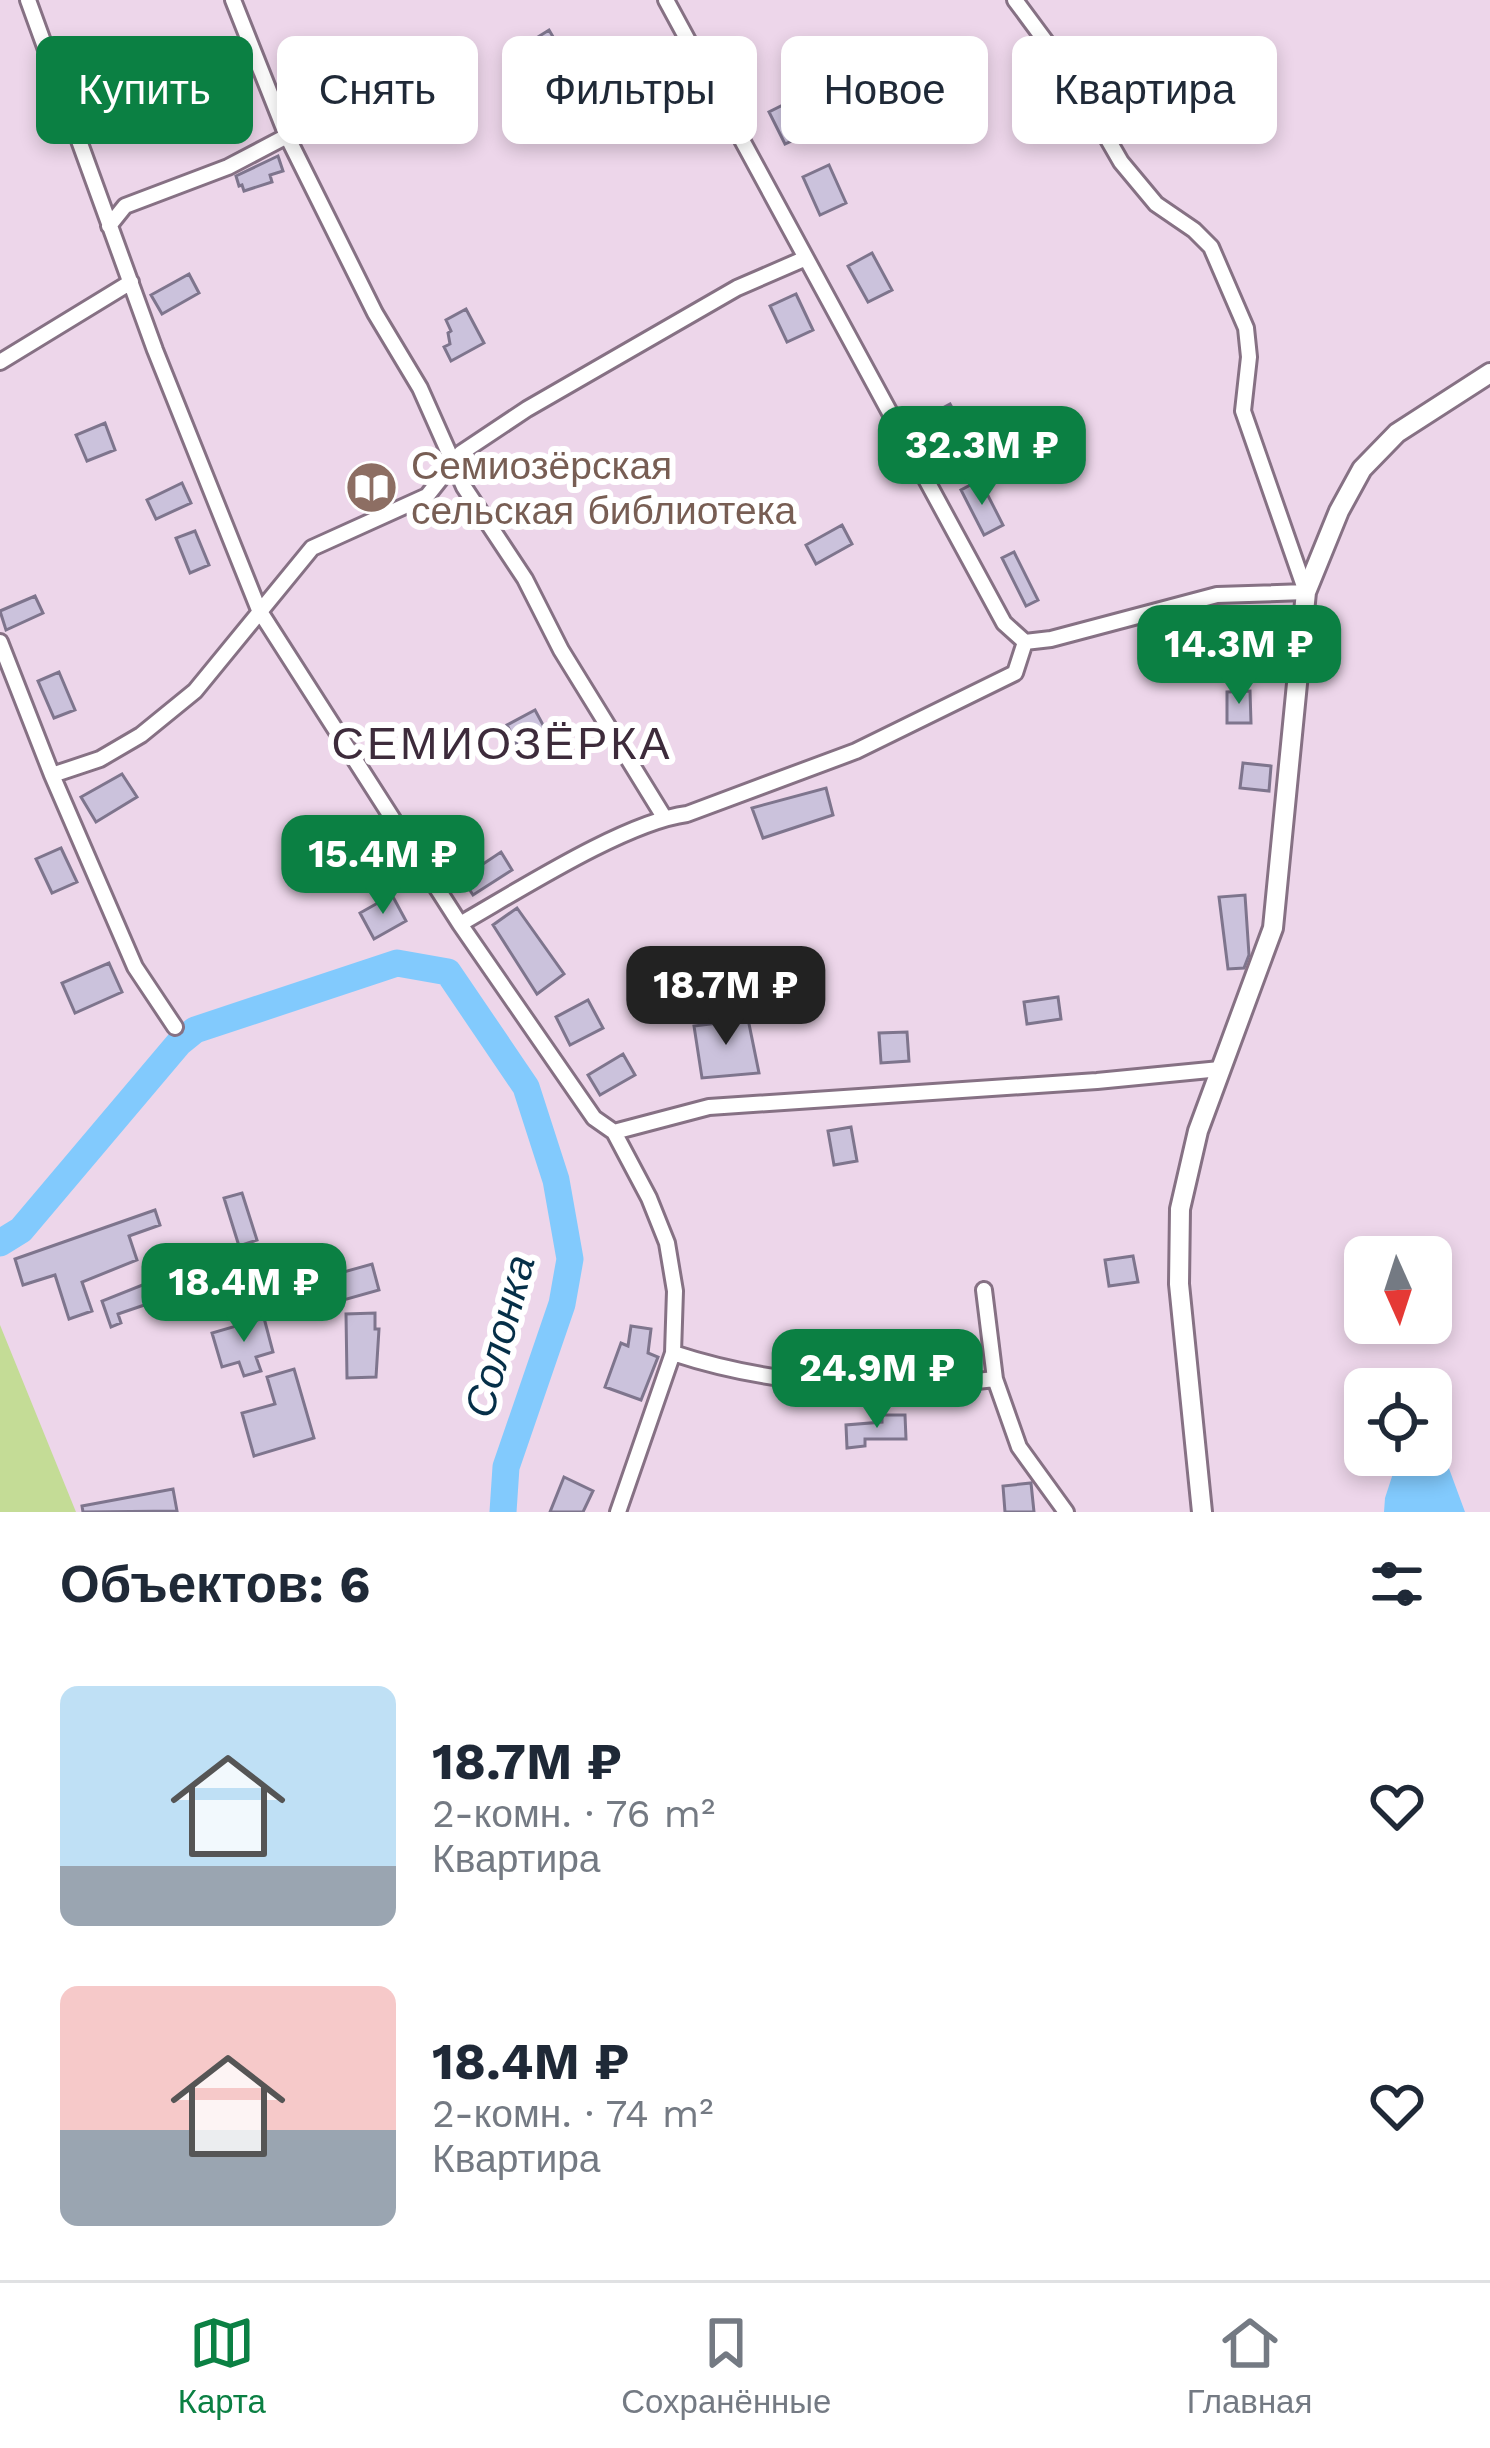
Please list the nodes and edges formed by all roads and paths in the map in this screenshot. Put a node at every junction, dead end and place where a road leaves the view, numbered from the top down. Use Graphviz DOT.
graph roads {
  1 [pos="28,0"];
  2 [pos="233,0"];
  3 [pos="666,0"];
  4 [pos="1015,0"];
  5 [pos="277,111"];
  6 [pos="277,141"];
  7 [pos="291,144"];
  8 [pos="109,226"];
  9 [pos="806,258"];
  10 [pos="130,283"];
  11 [pos="0,362"];
  12 [pos="1490,373"];
  13 [pos="455,461"];
  14 [pos="1306,592"];
  15 [pos="259,610"];
  16 [pos="0,642"];
  17 [pos="1025,642"];
  18 [pos="52,776"];
  19 [pos="664,817"];
  20 [pos="460,924"];
  21 [pos="175,1027"];
  22 [pos="1220,1069"];
  23 [pos="614,1132"];
  24 [pos="984,1290"];
  25 [pos="673,1353"];
  26 [pos="995,1379"];
  27 [pos="618,1512"];
  28 [pos="1066,1512"];
  29 [pos="1202,1512"];
  1 -- 8 [label="street"];
  2 -- 5 [label="street"];
  3 -- 9 [label="street"];
  4 -- 14 [label="street"];
  6 -- 8 [label="street"];
  7 -- 13 [label="street"];
  8 -- 10 [label="street"];
  9 -- 13 [label="street"];
  9 -- 17 [label="street"];
  10 -- 11 [label="street"];
  10 -- 15 [label="street"];
  12 -- 14 [label="street"];
  13 -- 15 [label="street"];
  13 -- 19 [label="street"];
  14 -- 17 [label="street"];
  14 -- 22 [label="street"];
  15 -- 18 [label="street"];
  15 -- 20 [label="street"];
  16 -- 18 [label="street"];
  17 -- 19 [label="street"];
  18 -- 21 [label="street"];
  19 -- 20 [label="street"];
  20 -- 23 [label="street"];
  22 -- 23 [label="street"];
  22 -- 29 [label="street"];
  23 -- 25 [label="street"];
  24 -- 26 [label="street"];
  25 -- 26 [label="street"];
  25 -- 27 [label="street"];
  26 -- 28 [label="street"];
}
